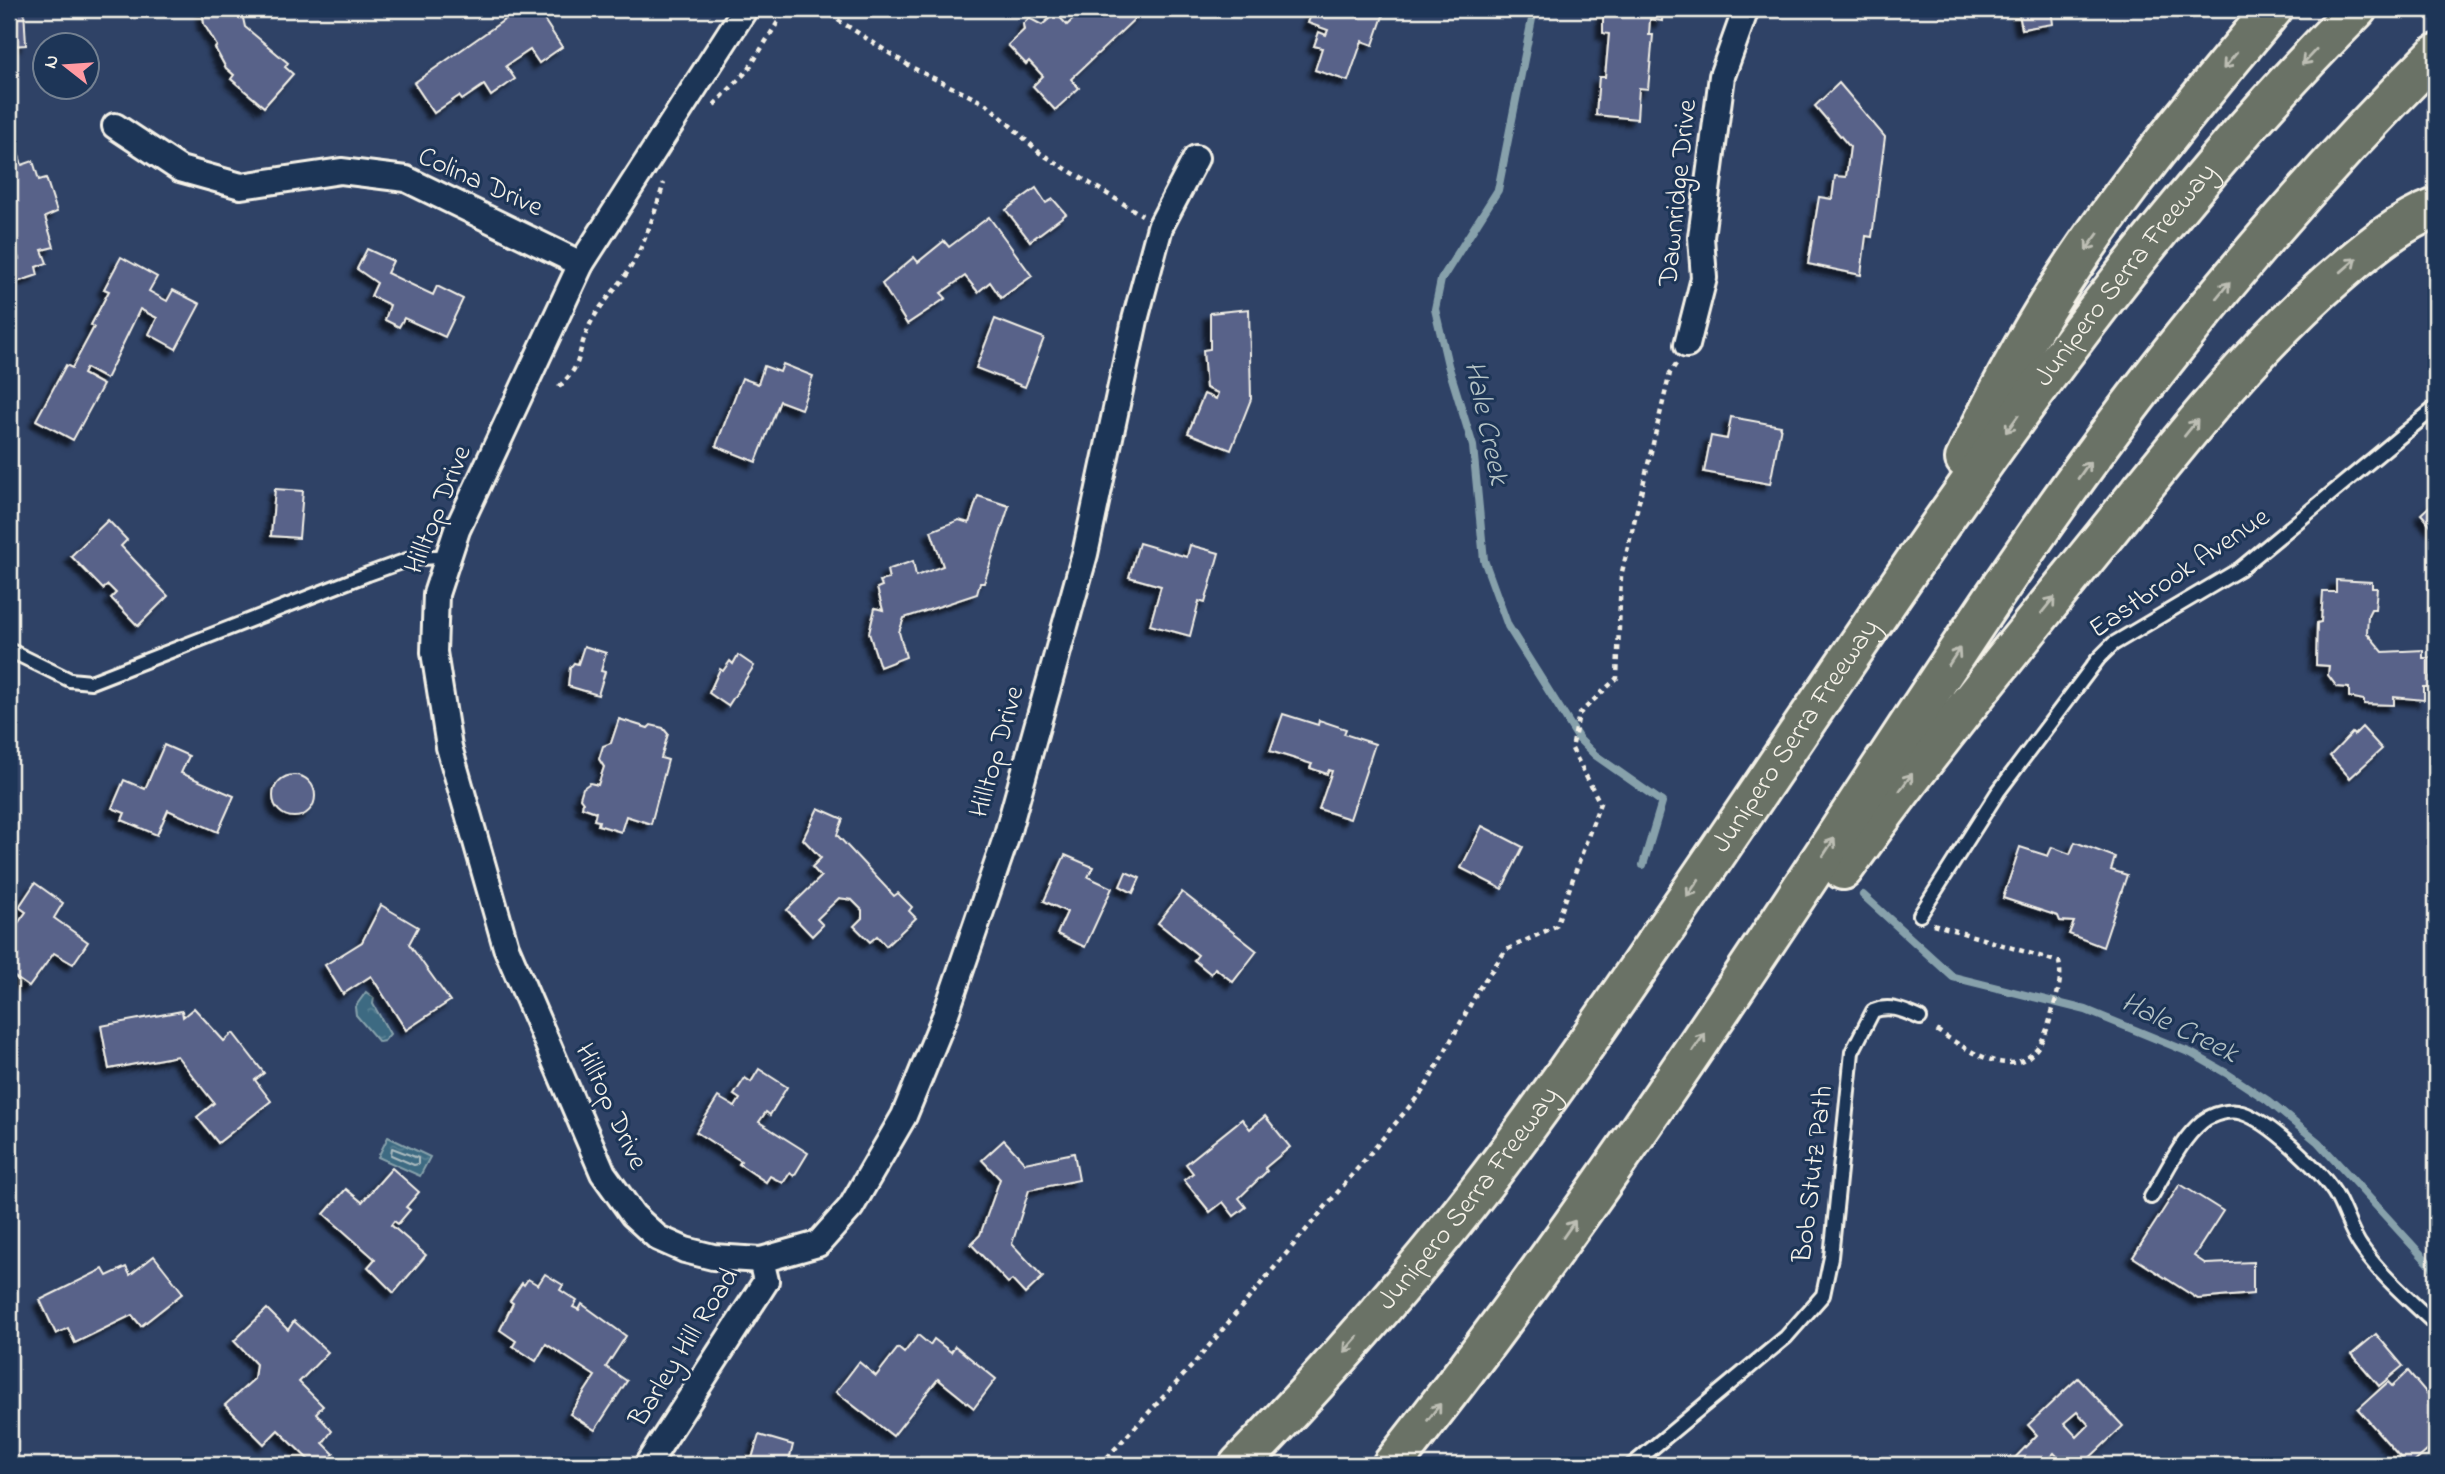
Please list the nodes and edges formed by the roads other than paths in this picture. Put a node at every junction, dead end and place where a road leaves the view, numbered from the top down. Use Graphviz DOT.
graph roads {
  1 [pos="745,9"];
  2 [pos="1746,9"];
  3 [pos="2273,9"];
  4 [pos="2357,9"];
  5 [pos="2436,54"];
  6 [pos="115,126"];
  7 [pos="1196,158"];
  8 [pos="2436,208"];
  9 [pos="581,264"];
  10 [pos="1687,345"];
  11 [pos="2435,408"];
  12 [pos="449,556"];
  13 [pos="1912,569"];
  14 [pos="9,650"];
  15 [pos="1920,915"];
  16 [pos="1724,1006"];
  17 [pos="1920,1018"];
  18 [pos="2151,1197"];
  19 [pos="761,1260"];
  20 [pos="2436,1325"];
  21 [pos="647,1465"];
  22 [pos="1239,1465"];
  23 [pos="1392,1465"];
  24 [pos="1632,1465"];
  1 -- 9 [label="street, Hilltop Drive"];
  2 -- 10 [label="street, Dawnridge Drive"];
  3 -- 13 [label="highway, one-way"];
  4 -- 13 [label="highway, Junipero Serra Freeway, one-way"];
  16 -- 5 [label="highway, one-way"];
  6 -- 9 [label="street, Colina Drive"];
  7 -- 19 [label="street, Hilltop Drive"];
  16 -- 8 [label="highway, one-way"];
  9 -- 12 [label="street, Hilltop Drive"];
  11 -- 15 [label="lane, Eastbrook Avenue"];
  12 -- 14 [label="lane"];
  12 -- 19 [label="street, Hilltop Drive"];
  13 -- 22 [label="highway, Junipero Serra Freeway, one-way"];
  23 -- 16 [label="highway, one-way"];
  17 -- 24 [label="lane, Bob Stutz Path"];
  18 -- 20 [label="lane"];
  19 -- 21 [label="street, Barley Hill Road"];
}
